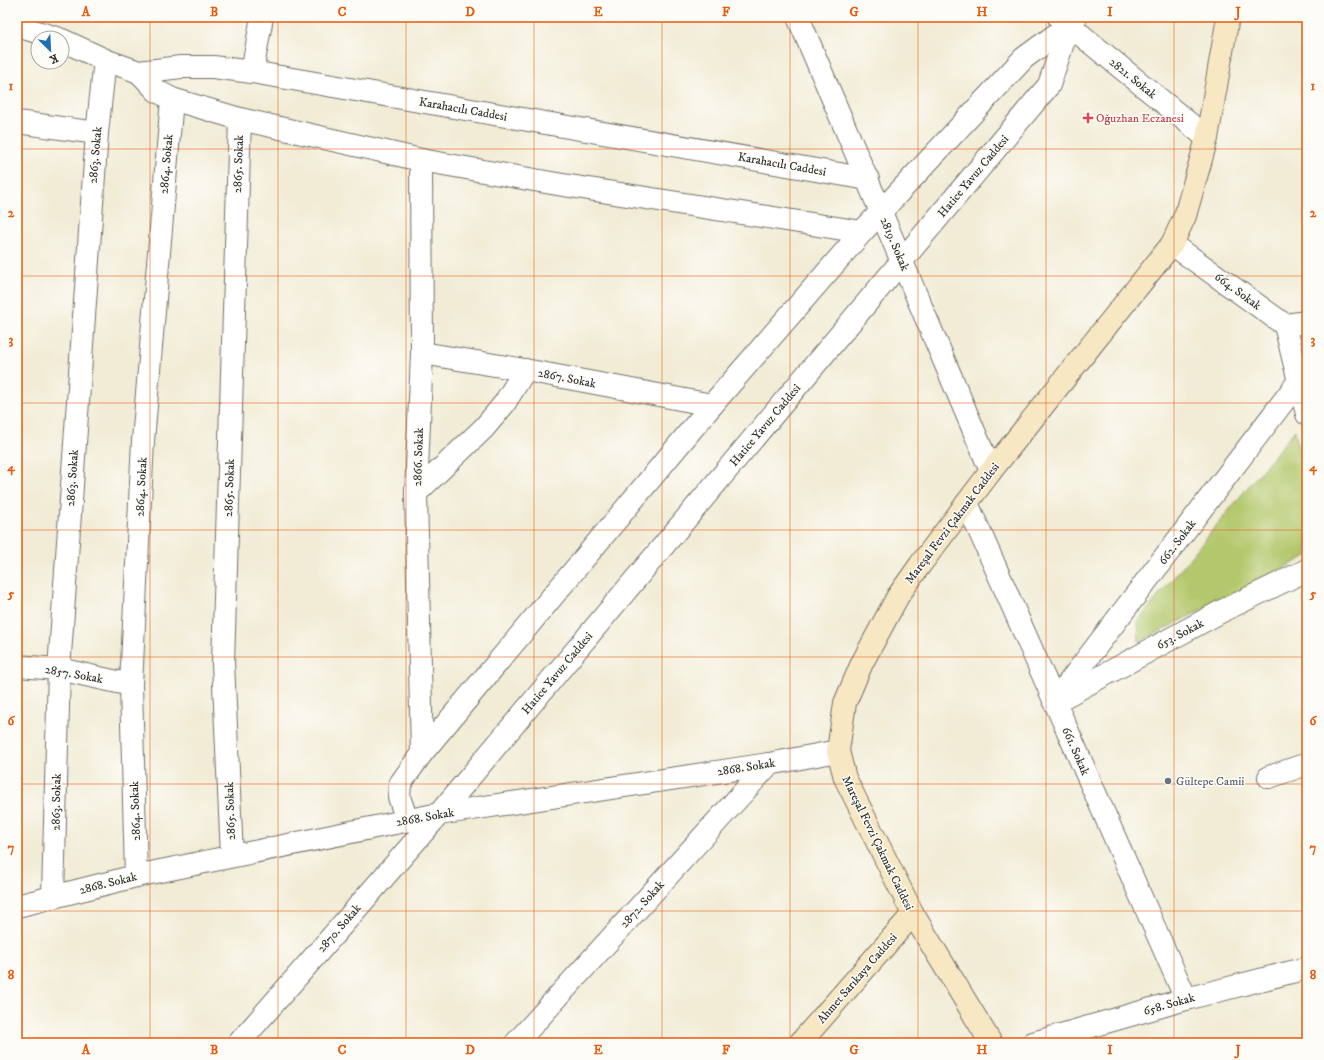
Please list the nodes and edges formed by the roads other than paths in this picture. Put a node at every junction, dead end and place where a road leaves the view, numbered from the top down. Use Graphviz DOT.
graph roads {
  1 [pos="262,17"];
  2 [pos="798,17"];
  3 [pos="1228,17"];
  4 [pos="1068,20"];
  5 [pos="17,26"];
  6 [pos="30,30"];
  7 [pos="70,44"];
  8 [pos="105,60"];
  9 [pos="139,72"];
  10 [pos="252,72"];
  11 [pos="172,100"];
  12 [pos="240,119"];
  13 [pos="17,122"];
  14 [pos="97,133"];
  15 [pos="1207,138"];
  16 [pos="422,160"];
  17 [pos="868,179"];
  18 [pos="881,211"];
  19 [pos="862,232"];
  20 [pos="1172,244"];
  21 [pos="902,261"];
  22 [pos="1307,322"];
  23 [pos="1285,325"];
  24 [pos="422,353"];
  25 [pos="525,370"];
  26 [pos="1299,381"];
  27 [pos="712,405"];
  28 [pos="1307,414"];
  29 [pos="991,471"];
  30 [pos="416,493"];
  31 [pos="967,503"];
  32 [pos="1307,570"];
  33 [pos="17,666"];
  34 [pos="59,669"];
  35 [pos="131,685"];
  36 [pos="1054,702"];
  37 [pos="838,751"];
  38 [pos="422,753"];
  39 [pos="769,764"];
  40 [pos="1307,764"];
  41 [pos="1269,777"];
  42 [pos="439,814"];
  43 [pos="407,820"];
  44 [pos="232,856"];
  45 [pos="136,876"];
  46 [pos="54,897"];
  47 [pos="17,906"];
  48 [pos="913,914"];
  49 [pos="1307,968"];
  50 [pos="1186,999"];
  51 [pos="239,1043"];
  52 [pos="516,1043"];
  53 [pos="800,1043"];
  54 [pos="991,1043"];
  55 [pos="1033,1043"];
  1 -- 10 [label="street"];
  2 -- 17 [label="street, 2819. Sokak"];
  3 -- 15 [label="main road, Mareşal Fevzi Çakmak Caddesi"];
  4 -- 15 [label="street, 2821. Sokak"];
  4 -- 18 [label="street"];
  4 -- 21 [label="street, Hatice Yavuz Caddesi"];
  5 -- 6 [label="street"];
  7 -- 8 [label="street, Karahacılı Caddesi"];
  8 -- 9 [label="street, Karahacılı Caddesi"];
  8 -- 14 [label="street, 2863. Sokak"];
  9 -- 10 [label="street, Karahacılı Caddesi"];
  9 -- 11 [label="street"];
  10 -- 17 [label="street, Karahacılı Caddesi"];
  11 -- 12 [label="street"];
  11 -- 35 [label="street, 2864. Sokak"];
  12 -- 16 [label="street"];
  12 -- 44 [label="street, 2865. Sokak"];
  13 -- 14 [label="street"];
  14 -- 34 [label="street, 2863. Sokak"];
  15 -- 20 [label="main road, Mareşal Fevzi Çakmak Caddesi"];
  16 -- 19 [label="street"];
  16 -- 24 [label="street, 2866. Sokak"];
  17 -- 18 [label="street, 2819. Sokak"];
  18 -- 19 [label="street"];
  18 -- 21 [label="street, 2819. Sokak"];
  19 -- 27 [label="street"];
  20 -- 23 [label="street, 664. Sokak"];
  20 -- 29 [label="main road, Mareşal Fevzi Çakmak Caddesi"];
  21 -- 29 [label="street, 2819. Sokak"];
  21 -- 42 [label="street, Hatice Yavuz Caddesi"];
  22 -- 23 [label="street"];
  23 -- 26 [label="street"];
  24 -- 25 [label="street, 2867. Sokak"];
  24 -- 30 [label="street, 2866. Sokak"];
  25 -- 27 [label="street, 2867. Sokak"];
  25 -- 30 [label="street"];
  26 -- 28 [label="street"];
  26 -- 36 [label="street, 662. Sokak"];
  27 -- 38 [label="street"];
  29 -- 31 [label="main road, Mareşal Fevzi Çakmak Caddesi"];
  30 -- 38 [label="street, 2866. Sokak"];
  31 -- 36 [label="street, 661. Sokak"];
  31 -- 37 [label="main road, Mareşal Fevzi Çakmak Caddesi"];
  32 -- 36 [label="street, 653. Sokak"];
  33 -- 34 [label="street, 2857. Sokak"];
  34 -- 35 [label="street, 2857. Sokak"];
  34 -- 46 [label="street, 2863. Sokak"];
  35 -- 45 [label="street, 2864. Sokak"];
  36 -- 50 [label="street, 661. Sokak"];
  37 -- 39 [label="street, 2868. Sokak"];
  37 -- 48 [label="main road, Mareşal Fevzi Çakmak Caddesi"];
  38 -- 43 [label="street"];
  39 -- 42 [label="street, 2868. Sokak"];
  39 -- 52 [label="street, 2872. Sokak"];
  40 -- 41 [label="street"];
  42 -- 43 [label="street, 2868. Sokak"];
  42 -- 51 [label="street, 2870. Sokak"];
  43 -- 44 [label="street, 2868. Sokak"];
  44 -- 45 [label="street, 2868. Sokak"];
  45 -- 46 [label="street, 2868. Sokak"];
  46 -- 47 [label="street, 2868. Sokak"];
  48 -- 53 [label="main road, Ahmet Sarıkaya Caddesi"];
  48 -- 54 [label="main road, Mareşal Fevzi Çakmak Caddesi"];
  49 -- 50 [label="street, 658. Sokak"];
  50 -- 55 [label="street, 658. Sokak"];
}
